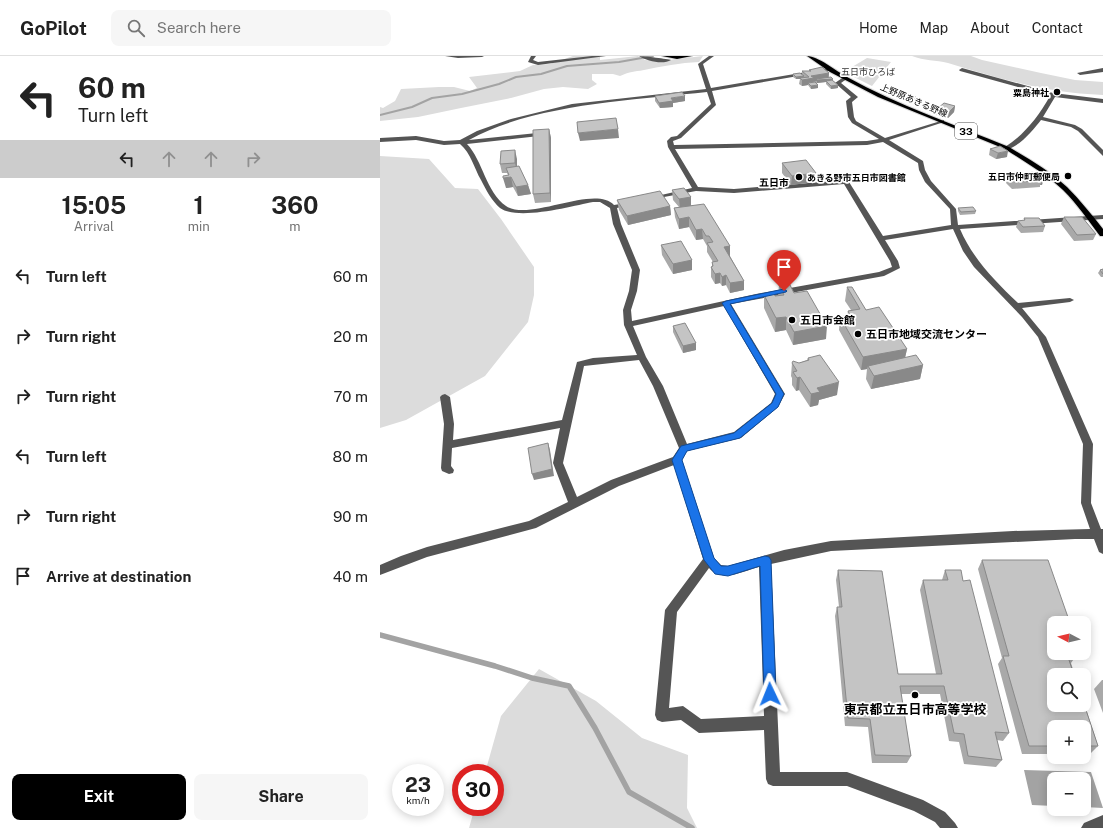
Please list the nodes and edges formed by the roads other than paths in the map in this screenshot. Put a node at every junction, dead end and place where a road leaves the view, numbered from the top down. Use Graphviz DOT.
graph roads {
  1 [pos="447,56"];
  2 [pos="482,56"];
  3 [pos="534,56"];
  4 [pos="604,56"];
  5 [pos="641,56"];
  6 [pos="664,56"];
  7 [pos="690,56"];
  8 [pos="712,56"];
  9 [pos="809,56"];
  10 [pos="669,60"];
  11 [pos="830,70"];
  12 [pos="962,70"];
  13 [pos="1103,70"];
  14 [pos="1080,73"];
  15 [pos="845,78"];
  16 [pos="710,90"];
  17 [pos="1053,95"];
  18 [pos="1103,102"];
  19 [pos="1040,118"];
  20 [pos="942,121"];
  21 [pos="537,135"];
  22 [pos="380,140"];
  23 [pos="884,140"];
  24 [pos="461,142"];
  25 [pos="671,147"];
  26 [pos="1007,148"];
  27 [pos="1103,154"];
  28 [pos="696,189"];
  29 [pos="643,200"];
  30 [pos="635,202"];
  31 [pos="612,207"];
  32 [pos="1103,217"];
  33 [pos="1090,218"];
  34 [pos="956,227"];
  35 [pos="1103,234"];
  36 [pos="881,239"];
  37 [pos="1070,300"];
  38 [pos="726,303"];
  39 [pos="1018,306"];
  40 [pos="628,325"];
  41 [pos="642,357"];
  42 [pos="445,397"];
  43 [pos="566,423"];
  44 [pos="447,445"];
  45 [pos="684,448"];
  46 [pos="677,460"];
  47 [pos="449,470"];
  48 [pos="574,504"];
  49 [pos="1101,534"];
  50 [pos="1103,550"];
  51 [pos="710,560"];
  52 [pos="765,560"];
  53 [pos="380,570"];
  54 [pos="771,723"];
  55 [pos="1103,823"];
  56 [pos="950,828"];
  57 [pos="1089,828"];
  1 -- 2 [label="street"];
  3 -- 4 [label="street"];
  5 -- 10 [label="street"];
  6 -- 7 [label="main road"];
  8 -- 16 [label="street"];
  9 -- 11 [label="main road, 上野原あきる野線 / 33"];
  11 -- 15 [label="main road, 上野原あきる野線 / 33"];
  11 -- 16 [label="street"];
  12 -- 17 [label="street"];
  13 -- 14 [label="street"];
  15 -- 20 [label="main road, 上野原あきる野線 / 33"];
  15 -- 23 [label="street"];
  16 -- 24 [label="street"];
  16 -- 25 [label="street"];
  17 -- 18 [label="street"];
  17 -- 19 [label="street"];
  19 -- 26 [label="street"];
  19 -- 27 [label="street"];
  20 -- 23 [label="street"];
  20 -- 26 [label="main road, 上野原あきる野線 / 33"];
  21 -- 24 [label="street"];
  22 -- 24 [label="street"];
  23 -- 25 [label="street"];
  23 -- 34 [label="street"];
  24 -- 31 [label="street"];
  25 -- 28 [label="street"];
  26 -- 33 [label="main road, 上野原あきる野線 / 33"];
  28 -- 29 [label="street"];
  28 -- 36 [label="street"];
  30 -- 31 [label="street"];
  31 -- 40 [label="street"];
  32 -- 33 [label="street"];
  33 -- 34 [label="street"];
  33 -- 35 [label="main road, 上野原あきる野線 / 33"];
  34 -- 36 [label="street"];
  34 -- 39 [label="street"];
  36 -- 38 [label="street"];
  37 -- 39 [label="street"];
  38 -- 40 [label="street"];
  38 -- 45 [label="street"];
  39 -- 49 [label="street"];
  40 -- 41 [label="street"];
  41 -- 43 [label="street"];
  41 -- 45 [label="street"];
  42 -- 44 [label="street"];
  43 -- 44 [label="street"];
  43 -- 48 [label="street"];
  44 -- 47 [label="street"];
  45 -- 46 [label="street"];
  46 -- 48 [label="street"];
  46 -- 51 [label="street"];
  48 -- 53 [label="street"];
  49 -- 50 [label="street"];
  49 -- 52 [label="street"];
  51 -- 52 [label="street"];
  51 -- 54 [label="street"];
  52 -- 54 [label="street"];
  54 -- 56 [label="street"];
  55 -- 57 [label="street"];
}
